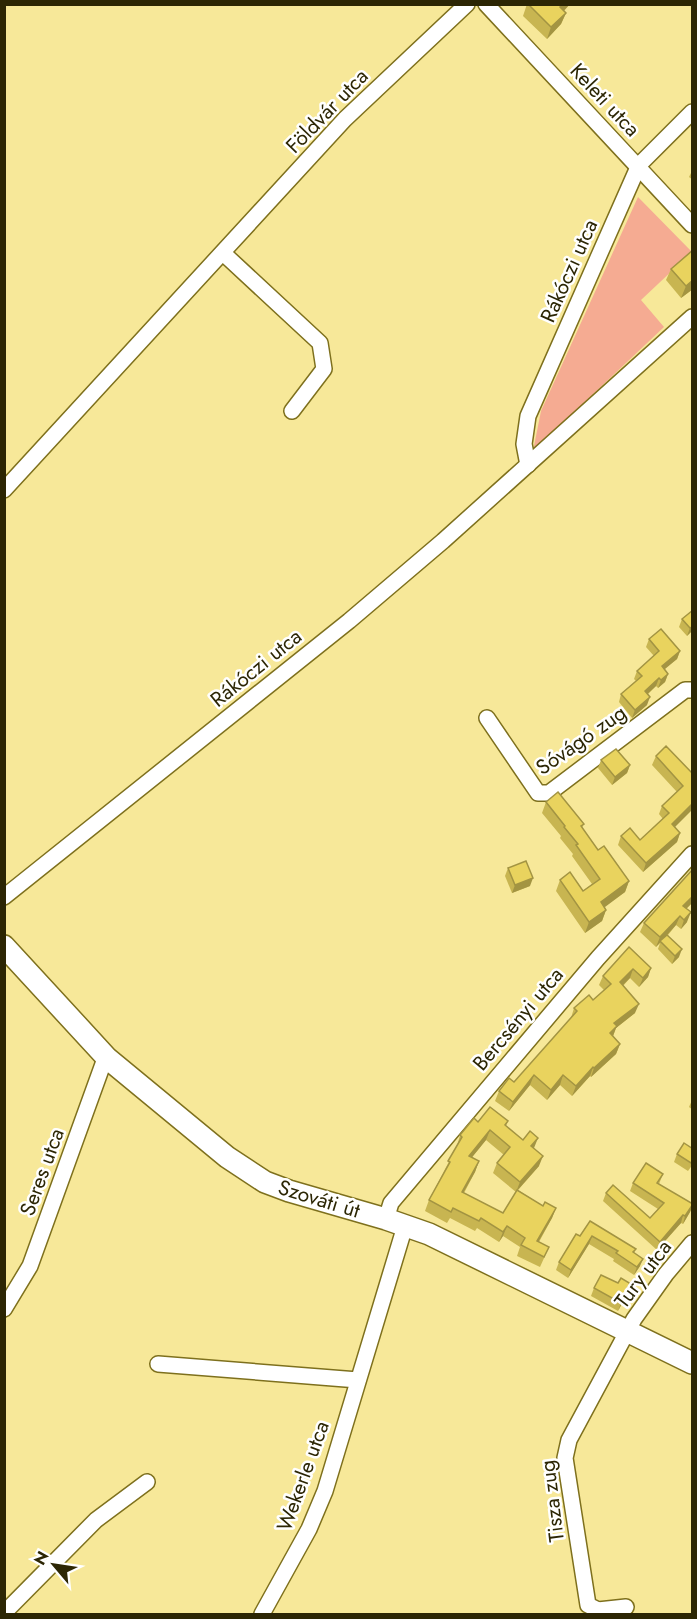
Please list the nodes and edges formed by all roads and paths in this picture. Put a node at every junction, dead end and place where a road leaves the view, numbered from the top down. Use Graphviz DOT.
graph roads {
  1 [pos="467,4"];
  2 [pos="486,4"];
  3 [pos="693,112"];
  4 [pos="639,165"];
  5 [pos="693,225"];
  6 [pos="223,253"];
  7 [pos="693,317"];
  8 [pos="292,411"];
  9 [pos="528,465"];
  10 [pos="4,490"];
  11 [pos="693,690"];
  12 [pos="488,718"];
  13 [pos="693,854"];
  14 [pos="4,897"];
  15 [pos="4,946"];
  16 [pos="108,1058"];
  17 [pos="396,1222"];
  18 [pos="693,1243"];
  19 [pos="7,1300"];
  20 [pos="627,1331"];
  21 [pos="693,1363"];
  22 [pos="158,1364"];
  23 [pos="358,1380"];
  24 [pos="147,1482"];
  25 [pos="626,1607"];
  26 [pos="5,1613"];
  27 [pos="262,1614"];
  1 -- 6 [label="street, Földvár utca"];
  2 -- 4 [label="street, Keleti utca"];
  3 -- 4 [label="street, Rákóczi utca"];
  4 -- 5 [label="street, Keleti utca"];
  4 -- 9 [label="street, Rákóczi utca"];
  6 -- 8 [label="street"];
  6 -- 10 [label="street, Földvár utca"];
  7 -- 9 [label="street, Rákóczi utca"];
  9 -- 14 [label="street, Rákóczi utca"];
  11 -- 12 [label="street, Sóvágó zug"];
  13 -- 17 [label="street, Bercsényi utca"];
  15 -- 16 [label="main road, Szováti út"];
  16 -- 17 [label="main road, Szováti út"];
  16 -- 19 [label="street, Seres utca"];
  17 -- 20 [label="main road, Szováti út"];
  17 -- 23 [label="street, Wekerle utca"];
  18 -- 20 [label="street, Tury utca"];
  20 -- 21 [label="main road, Szováti út"];
  20 -- 25 [label="street, Tisza zug"];
  22 -- 23 [label="street"];
  23 -- 27 [label="street, Wekerle utca"];
  24 -- 26 [label="street"];
}
